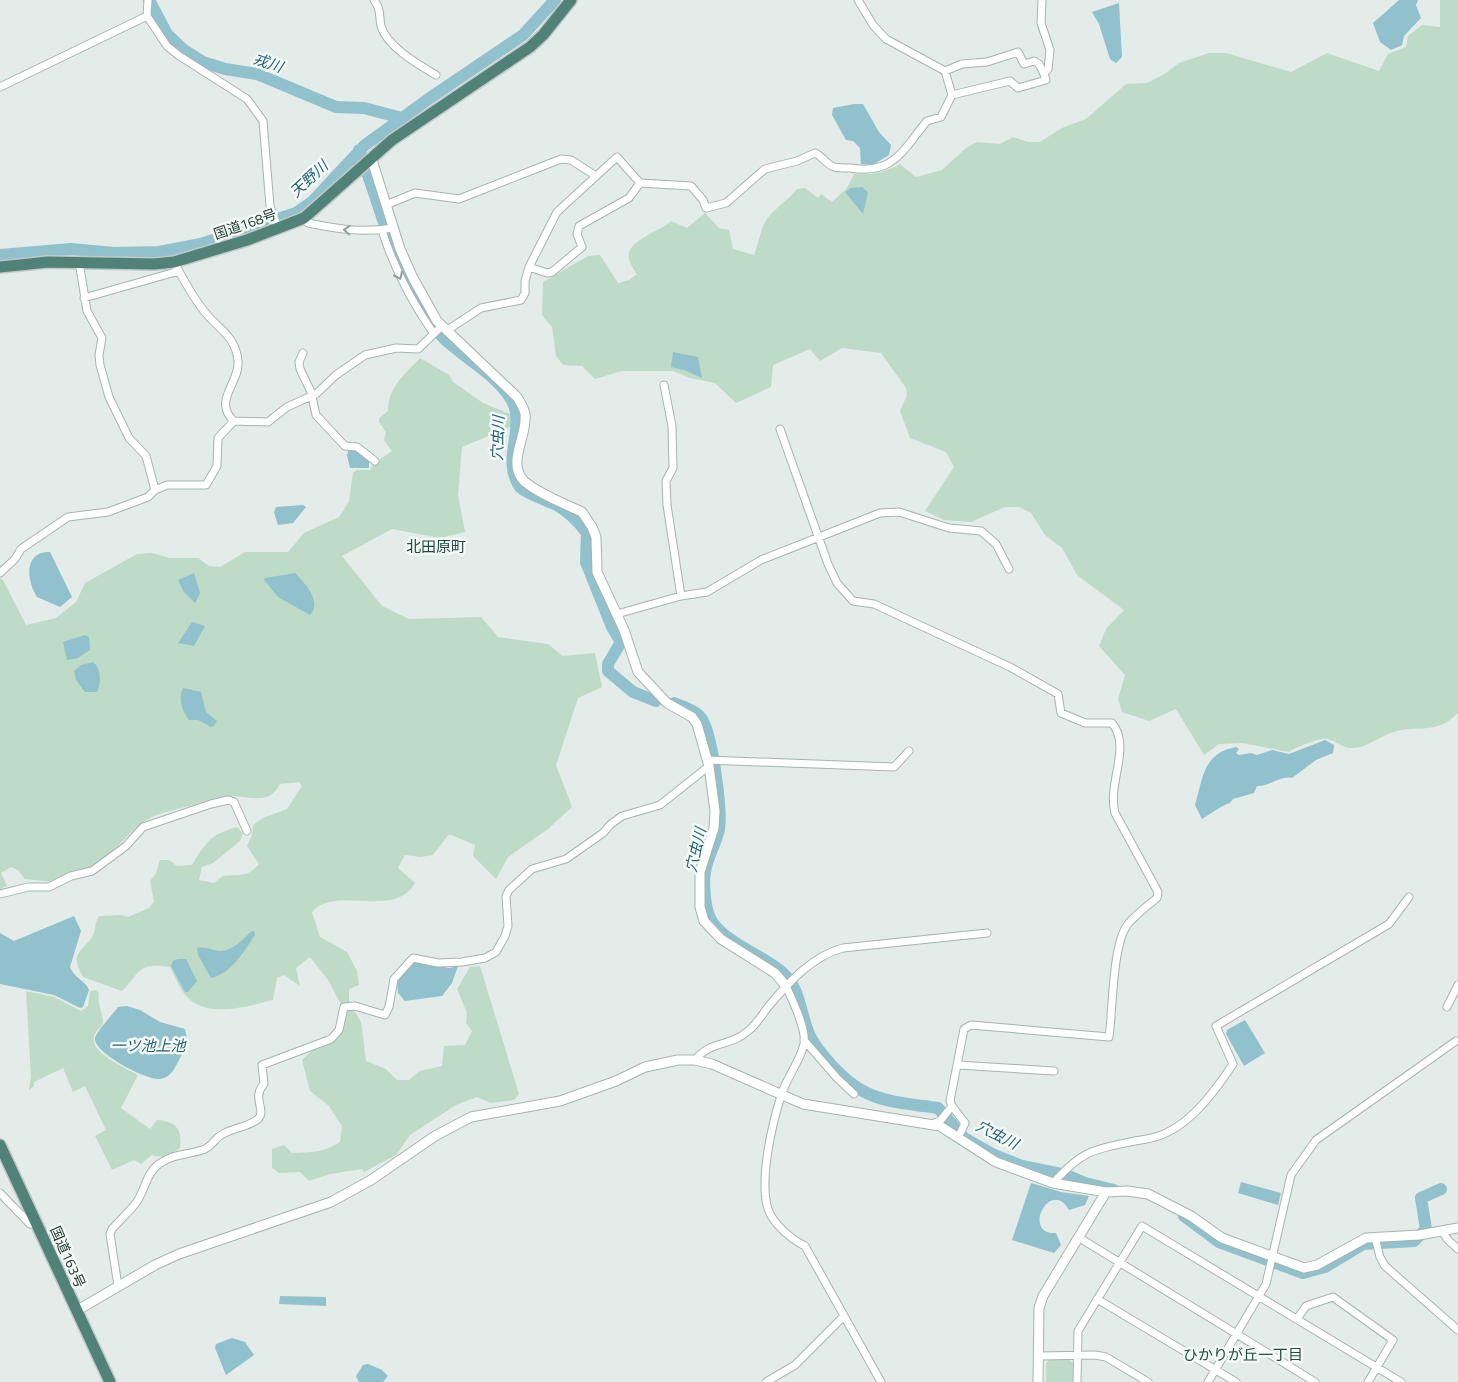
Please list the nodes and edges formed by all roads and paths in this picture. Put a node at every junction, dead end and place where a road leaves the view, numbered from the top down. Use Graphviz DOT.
graph roads {
  1 [pos="374,0"];
  2 [pos="571,0"];
  3 [pos="858,0"];
  4 [pos="1042,0"];
  5 [pos="147,3"];
  6 [pos="147,16"];
  7 [pos="945,71"];
  8 [pos="1044,74"];
  9 [pos="436,75"];
  10 [pos="0,87"];
  11 [pos="952,95"];
  12 [pos="371,157"];
  13 [pos="596,176"];
  14 [pos="640,182"];
  15 [pos="386,205"];
  16 [pos="304,218"];
  17 [pos="278,228"];
  18 [pos="393,228"];
  19 [pos="382,230"];
  20 [pos="79,262"];
  21 [pos="176,266"];
  22 [pos="0,267"];
  23 [pos="529,267"];
  24 [pos="84,298"];
  25 [pos="443,329"];
  26 [pos="434,334"];
  27 [pos="303,353"];
  28 [pos="664,384"];
  29 [pos="312,396"];
  30 [pos="234,421"];
  31 [pos="780,429"];
  32 [pos="374,461"];
  33 [pos="155,490"];
  34 [pos="820,538"];
  35 [pos="1010,569"];
  36 [pos="0,573"];
  37 [pos="681,596"];
  38 [pos="617,614"];
  39 [pos="909,751"];
  40 [pos="708,763"];
  41 [pos="247,831"];
  42 [pos="0,894"];
  43 [pos="1409,897"];
  44 [pos="987,933"];
  45 [pos="1458,985"];
  46 [pos="786,986"];
  47 [pos="1447,1007"];
  48 [pos="804,1040"];
  49 [pos="1456,1041"];
  50 [pos="695,1060"];
  51 [pos="958,1065"];
  52 [pos="1054,1071"];
  53 [pos="854,1094"];
  54 [pos="781,1095"];
  55 [pos="952,1106"];
  56 [pos="932,1124"];
  57 [pos="958,1138"];
  58 [pos="0,1145"];
  59 [pos="1053,1183"];
  60 [pos="1106,1192"];
  61 [pos="0,1193"];
  62 [pos="37,1223"];
  63 [pos="1458,1228"];
  64 [pos="1442,1231"];
  65 [pos="1078,1237"];
  66 [pos="1375,1237"];
  67 [pos="1458,1250"];
  68 [pos="1273,1256"];
  69 [pos="1120,1262"];
  70 [pos="118,1286"];
  71 [pos="1259,1296"];
  72 [pos="1097,1299"];
  73 [pos="76,1311"];
  74 [pos="844,1316"];
  75 [pos="1297,1319"];
  76 [pos="1458,1330"];
  77 [pos="1236,1333"];
  78 [pos="1076,1354"];
  79 [pos="1039,1356"];
  80 [pos="1377,1367"];
  81 [pos="1215,1370"];
  82 [pos="110,1382"];
  83 [pos="766,1382"];
  84 [pos="881,1382"];
  85 [pos="1038,1382"];
  86 [pos="1077,1382"];
  87 [pos="1148,1382"];
  88 [pos="1208,1382"];
  89 [pos="1236,1382"];
  90 [pos="1316,1382"];
  91 [pos="1368,1382"];
  92 [pos="1401,1382"];
  1 -- 9 [label="street"];
  2 -- 12 [label="highway, 国道168号"];
  3 -- 7 [label="street"];
  4 -- 8 [label="street"];
  5 -- 6 [label="street"];
  6 -- 10 [label="street"];
  6 -- 17 [label="street"];
  7 -- 8 [label="street"];
  7 -- 11 [label="street"];
  8 -- 11 [label="street"];
  11 -- 14 [label="street"];
  12 -- 15 [label="street"];
  12 -- 16 [label="highway, 国道168号"];
  13 -- 14 [label="street"];
  13 -- 15 [label="street"];
  13 -- 23 [label="street"];
  14 -- 23 [label="street"];
  15 -- 18 [label="street"];
  16 -- 17 [label="highway, 国道168号"];
  19 -- 16 [label="street, one-way"];
  17 -- 21 [label="highway, 国道168号"];
  18 -- 19 [label="street"];
  18 -- 25 [label="street"];
  19 -- 26 [label="street, one-way"];
  20 -- 21 [label="highway, 国道168号"];
  20 -- 22 [label="highway, 国道168号"];
  20 -- 24 [label="street"];
  21 -- 24 [label="street"];
  21 -- 30 [label="street"];
  23 -- 25 [label="street"];
  24 -- 33 [label="street"];
  25 -- 26 [label="street"];
  25 -- 38 [label="street"];
  26 -- 29 [label="street"];
  27 -- 29 [label="street"];
  28 -- 37 [label="street"];
  29 -- 30 [label="street"];
  29 -- 32 [label="street"];
  30 -- 33 [label="street"];
  31 -- 34 [label="street"];
  33 -- 36 [label="street"];
  34 -- 35 [label="street"];
  34 -- 37 [label="street"];
  34 -- 51 [label="street"];
  37 -- 38 [label="street"];
  38 -- 40 [label="street"];
  39 -- 40 [label="street"];
  40 -- 46 [label="street"];
  40 -- 70 [label="street"];
  41 -- 42 [label="street"];
  43 -- 59 [label="street"];
  44 -- 46 [label="street"];
  45 -- 47 [label="street"];
  46 -- 48 [label="street"];
  46 -- 50 [label="street"];
  48 -- 53 [label="street"];
  48 -- 54 [label="street"];
  49 -- 68 [label="street"];
  50 -- 54 [label="street"];
  50 -- 70 [label="street"];
  51 -- 52 [label="street"];
  51 -- 55 [label="street"];
  54 -- 56 [label="street"];
  54 -- 74 [label="street"];
  55 -- 56 [label="street"];
  55 -- 57 [label="street"];
  56 -- 57 [label="street"];
  57 -- 59 [label="street"];
  58 -- 62 [label="highway, 国道163号"];
  59 -- 60 [label="street"];
  60 -- 65 [label="street"];
  60 -- 68 [label="street"];
  61 -- 62 [label="street"];
  62 -- 73 [label="highway, 国道163号"];
  63 -- 64 [label="street"];
  64 -- 66 [label="street"];
  64 -- 67 [label="street"];
  65 -- 69 [label="street"];
  65 -- 79 [label="street"];
  66 -- 68 [label="street"];
  66 -- 76 [label="street"];
  68 -- 71 [label="street"];
  69 -- 71 [label="street"];
  69 -- 72 [label="street"];
  69 -- 77 [label="street"];
  70 -- 73 [label="street"];
  71 -- 75 [label="street"];
  71 -- 77 [label="street"];
  72 -- 78 [label="street"];
  72 -- 81 [label="street"];
  73 -- 82 [label="highway, 国道163号"];
  74 -- 83 [label="street"];
  74 -- 84 [label="street"];
  75 -- 80 [label="street"];
  75 -- 80 [label="street"];
  77 -- 81 [label="street"];
  77 -- 90 [label="street"];
  78 -- 79 [label="street"];
  78 -- 86 [label="street"];
  78 -- 87 [label="street"];
  79 -- 85 [label="street"];
  80 -- 91 [label="street"];
  80 -- 92 [label="street"];
  81 -- 88 [label="street"];
  81 -- 89 [label="street"];
}
